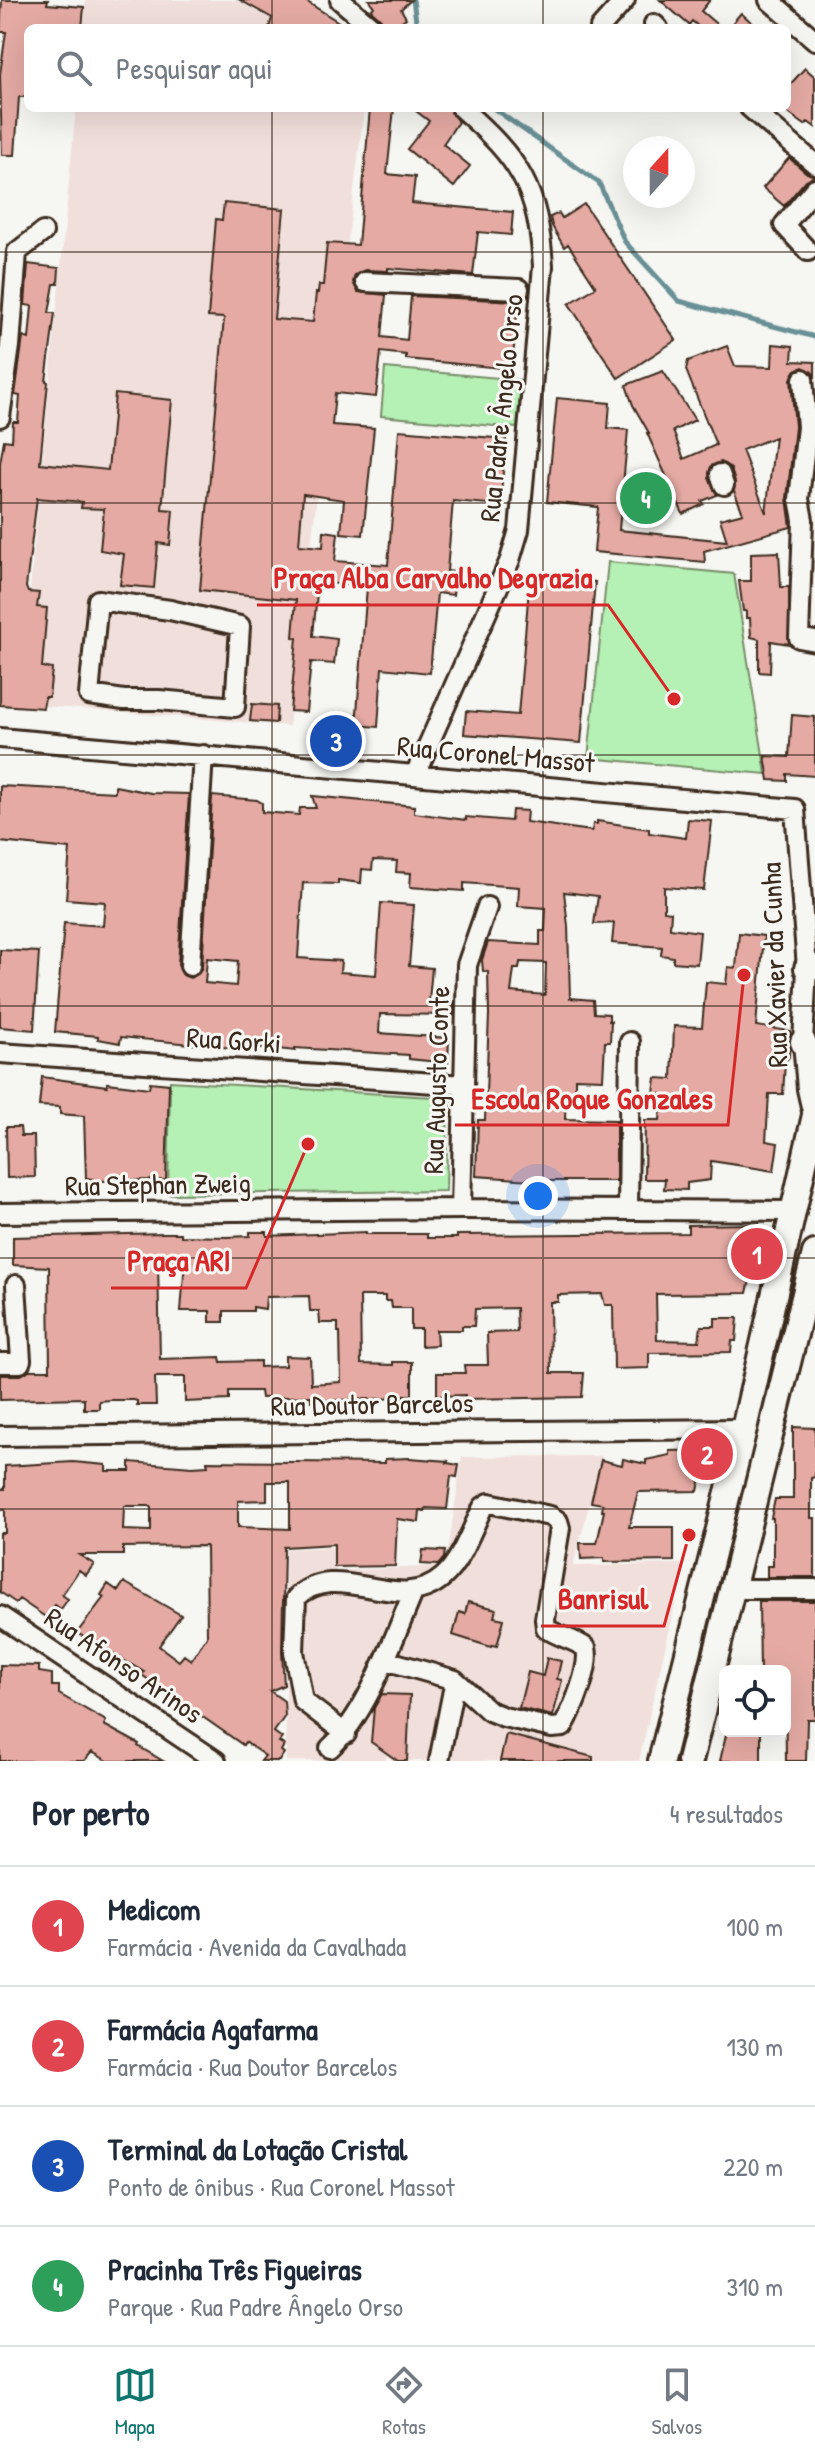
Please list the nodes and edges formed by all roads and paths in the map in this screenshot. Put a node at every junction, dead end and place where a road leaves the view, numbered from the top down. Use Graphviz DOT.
graph roads {
  1 [pos="625,0"];
  2 [pos="769,0"];
  3 [pos="344,1"];
  4 [pos="369,24"];
  5 [pos="604,24"];
  6 [pos="815,40"];
  7 [pos="466,112"];
  8 [pos="755,112"];
  9 [pos="815,164"];
  10 [pos="815,188"];
  11 [pos="43,232"];
  12 [pos="808,251"];
  13 [pos="365,282"];
  14 [pos="530,290"];
  15 [pos="803,379"];
  16 [pos="0,417"];
  17 [pos="98,600"];
  18 [pos="807,640"];
  19 [pos="0,738"];
  20 [pos="203,755"];
  21 [pos="415,775"];
  22 [pos="795,809"];
  23 [pos="487,907"];
  24 [pos="190,966"];
  25 [pos="811,968"];
  26 [pos="630,1042"];
  27 [pos="809,1052"];
  28 [pos="0,1053"];
  29 [pos="464,1085"];
  30 [pos="814,1117"];
  31 [pos="461,1209"];
  32 [pos="628,1210"];
  33 [pos="796,1211"];
  34 [pos="0,1213"];
  35 [pos="815,1253"];
  36 [pos="16,1285"];
  37 [pos="0,1363"];
  38 [pos="744,1429"];
  39 [pos="0,1436"];
  40 [pos="753,1500"];
  41 [pos="732,1589"];
  42 [pos="815,1589"];
  43 [pos="413,1593"];
  44 [pos="0,1616"];
  45 [pos="385,1660"];
  46 [pos="455,1680"];
  47 [pos="346,1734"];
  48 [pos="330,1748"];
  49 [pos="216,1761"];
  50 [pos="439,1761"];
  51 [pos="661,1761"];
  52 [pos="690,1761"];
  1 -- 5 [label="street"];
  2 -- 6 [label="street"];
  3 -- 4 [label="street"];
  7 -- 14 [label="street, Rua Padre Ângelo Orso"];
  8 -- 9 [label="street"];
  10 -- 12 [label="street"];
  11 -- 16 [label="street"];
  13 -- 14 [label="street"];
  14 -- 21 [label="street, Rua Padre Ângelo Orso"];
  15 -- 18 [label="street"];
  17 -- 17 [label="street"];
  19 -- 20 [label="street, Rua Coronel Massot"];
  20 -- 21 [label="street, Rua Coronel Massot"];
  20 -- 24 [label="street"];
  21 -- 22 [label="street, Rua Coronel Massot"];
  22 -- 25 [label="street, Rua Xavier da Cunha"];
  23 -- 29 [label="street, Rua Augusto Conte"];
  25 -- 27 [label="street, Rua Xavier da Cunha"];
  26 -- 32 [label="street"];
  27 -- 30 [label="street, Rua Xavier da Cunha"];
  28 -- 29 [label="street, Rua Gorki"];
  29 -- 31 [label="street, Rua Augusto Conte"];
  30 -- 33 [label="main road"];
  31 -- 32 [label="street, Rua Stephan Zweig"];
  31 -- 34 [label="street, Rua Stephan Zweig"];
  32 -- 33 [label="street, Rua Stephan Zweig"];
  33 -- 38 [label="main road"];
  35 -- 40 [label="main road"];
  36 -- 37 [label="street"];
  38 -- 39 [label="street, Rua Doutor Barcelos"];
  38 -- 40 [label="main road"];
  38 -- 51 [label="main road"];
  40 -- 41 [label="main road"];
  41 -- 42 [label="street"];
  41 -- 52 [label="main road"];
  43 -- 45 [label="street"];
  43 -- 46 [label="street"];
  43 -- 47 [label="street"];
  44 -- 49 [label="street, Rua Afonso Arinos"];
  45 -- 46 [label="street"];
  45 -- 47 [label="street"];
  46 -- 50 [label="street"];
  47 -- 48 [label="street"];
}
